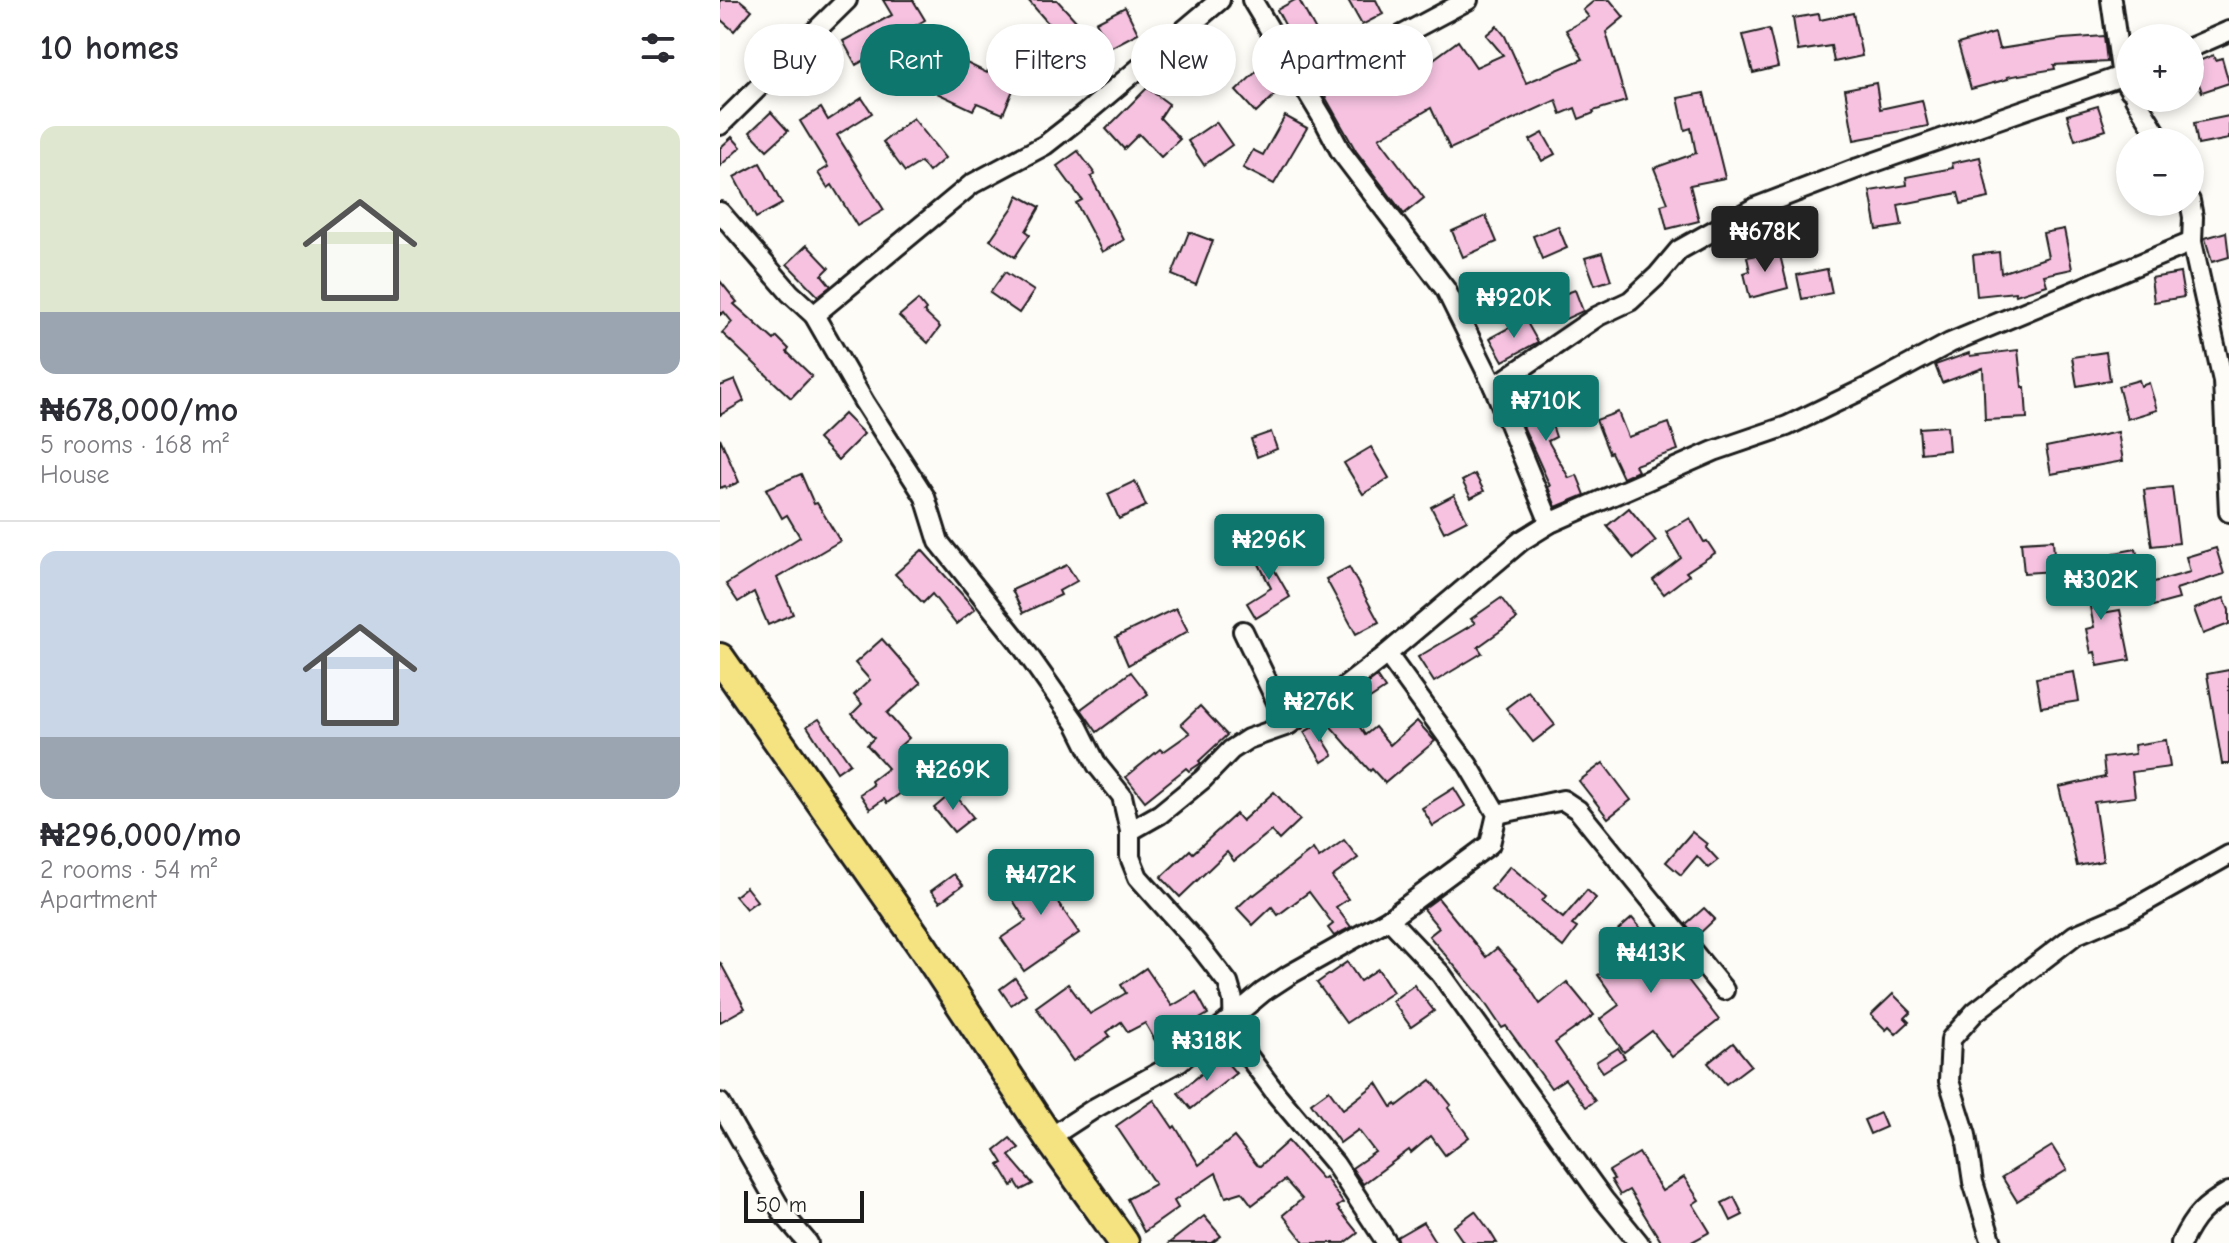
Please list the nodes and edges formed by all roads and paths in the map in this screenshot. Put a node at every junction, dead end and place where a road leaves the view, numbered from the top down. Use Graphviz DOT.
graph roads {
  1 [pos="847,0"];
  2 [pos="1220,0"];
  3 [pos="1252,0"];
  4 [pos="1468,0"];
  5 [pos="2111,0"];
  6 [pos="1266,24"];
  7 [pos="1423,24"];
  8 [pos="2116,25"];
  9 [pos="2229,31"];
  10 [pos="2204,42"];
  11 [pos="2116,84"];
  12 [pos="1309,96"];
  13 [pos="720,125"];
  14 [pos="720,212"];
  15 [pos="2193,216"];
  16 [pos="2192,242"];
  17 [pos="814,315"];
  18 [pos="2221,331"];
  19 [pos="1494,387"];
  20 [pos="2229,512"];
  21 [pos="1550,523"];
  22 [pos="1243,631"];
  23 [pos="1387,654"];
  24 [pos="720,659"];
  25 [pos="1288,725"];
  26 [pos="1497,814"];
  27 [pos="1130,831"];
  28 [pos="2229,855"];
  29 [pos="1389,919"];
  30 [pos="1724,990"];
  31 [pos="1234,1015"];
  32 [pos="720,1103"];
  33 [pos="1049,1138"];
  34 [pos="2229,1192"];
  35 [pos="808,1243"];
  36 [pos="1124,1243"];
  37 [pos="1387,1243"];
  38 [pos="1639,1243"];
  39 [pos="1992,1243"];
  40 [pos="2181,1243"];
  1 -- 13 [label="street"];
  2 -- 17 [label="street"];
  3 -- 6 [label="street"];
  4 -- 7 [label="street"];
  5 -- 8 [label="street"];
  9 -- 10 [label="street"];
  11 -- 19 [label="street"];
  12 -- 19 [label="street"];
  14 -- 17 [label="street"];
  15 -- 16 [label="street"];
  16 -- 18 [label="street"];
  16 -- 21 [label="street"];
  17 -- 27 [label="street"];
  18 -- 20 [label="street"];
  19 -- 21 [label="street"];
  21 -- 23 [label="street"];
  22 -- 25 [label="street"];
  23 -- 25 [label="street"];
  23 -- 26 [label="street"];
  24 -- 33 [label="main road"];
  25 -- 27 [label="street"];
  26 -- 29 [label="street"];
  26 -- 30 [label="street"];
  27 -- 31 [label="street"];
  28 -- 39 [label="street"];
  29 -- 31 [label="street"];
  29 -- 38 [label="street"];
  31 -- 33 [label="street"];
  31 -- 37 [label="street"];
  32 -- 35 [label="street"];
  33 -- 36 [label="main road"];
  34 -- 40 [label="street"];
}
